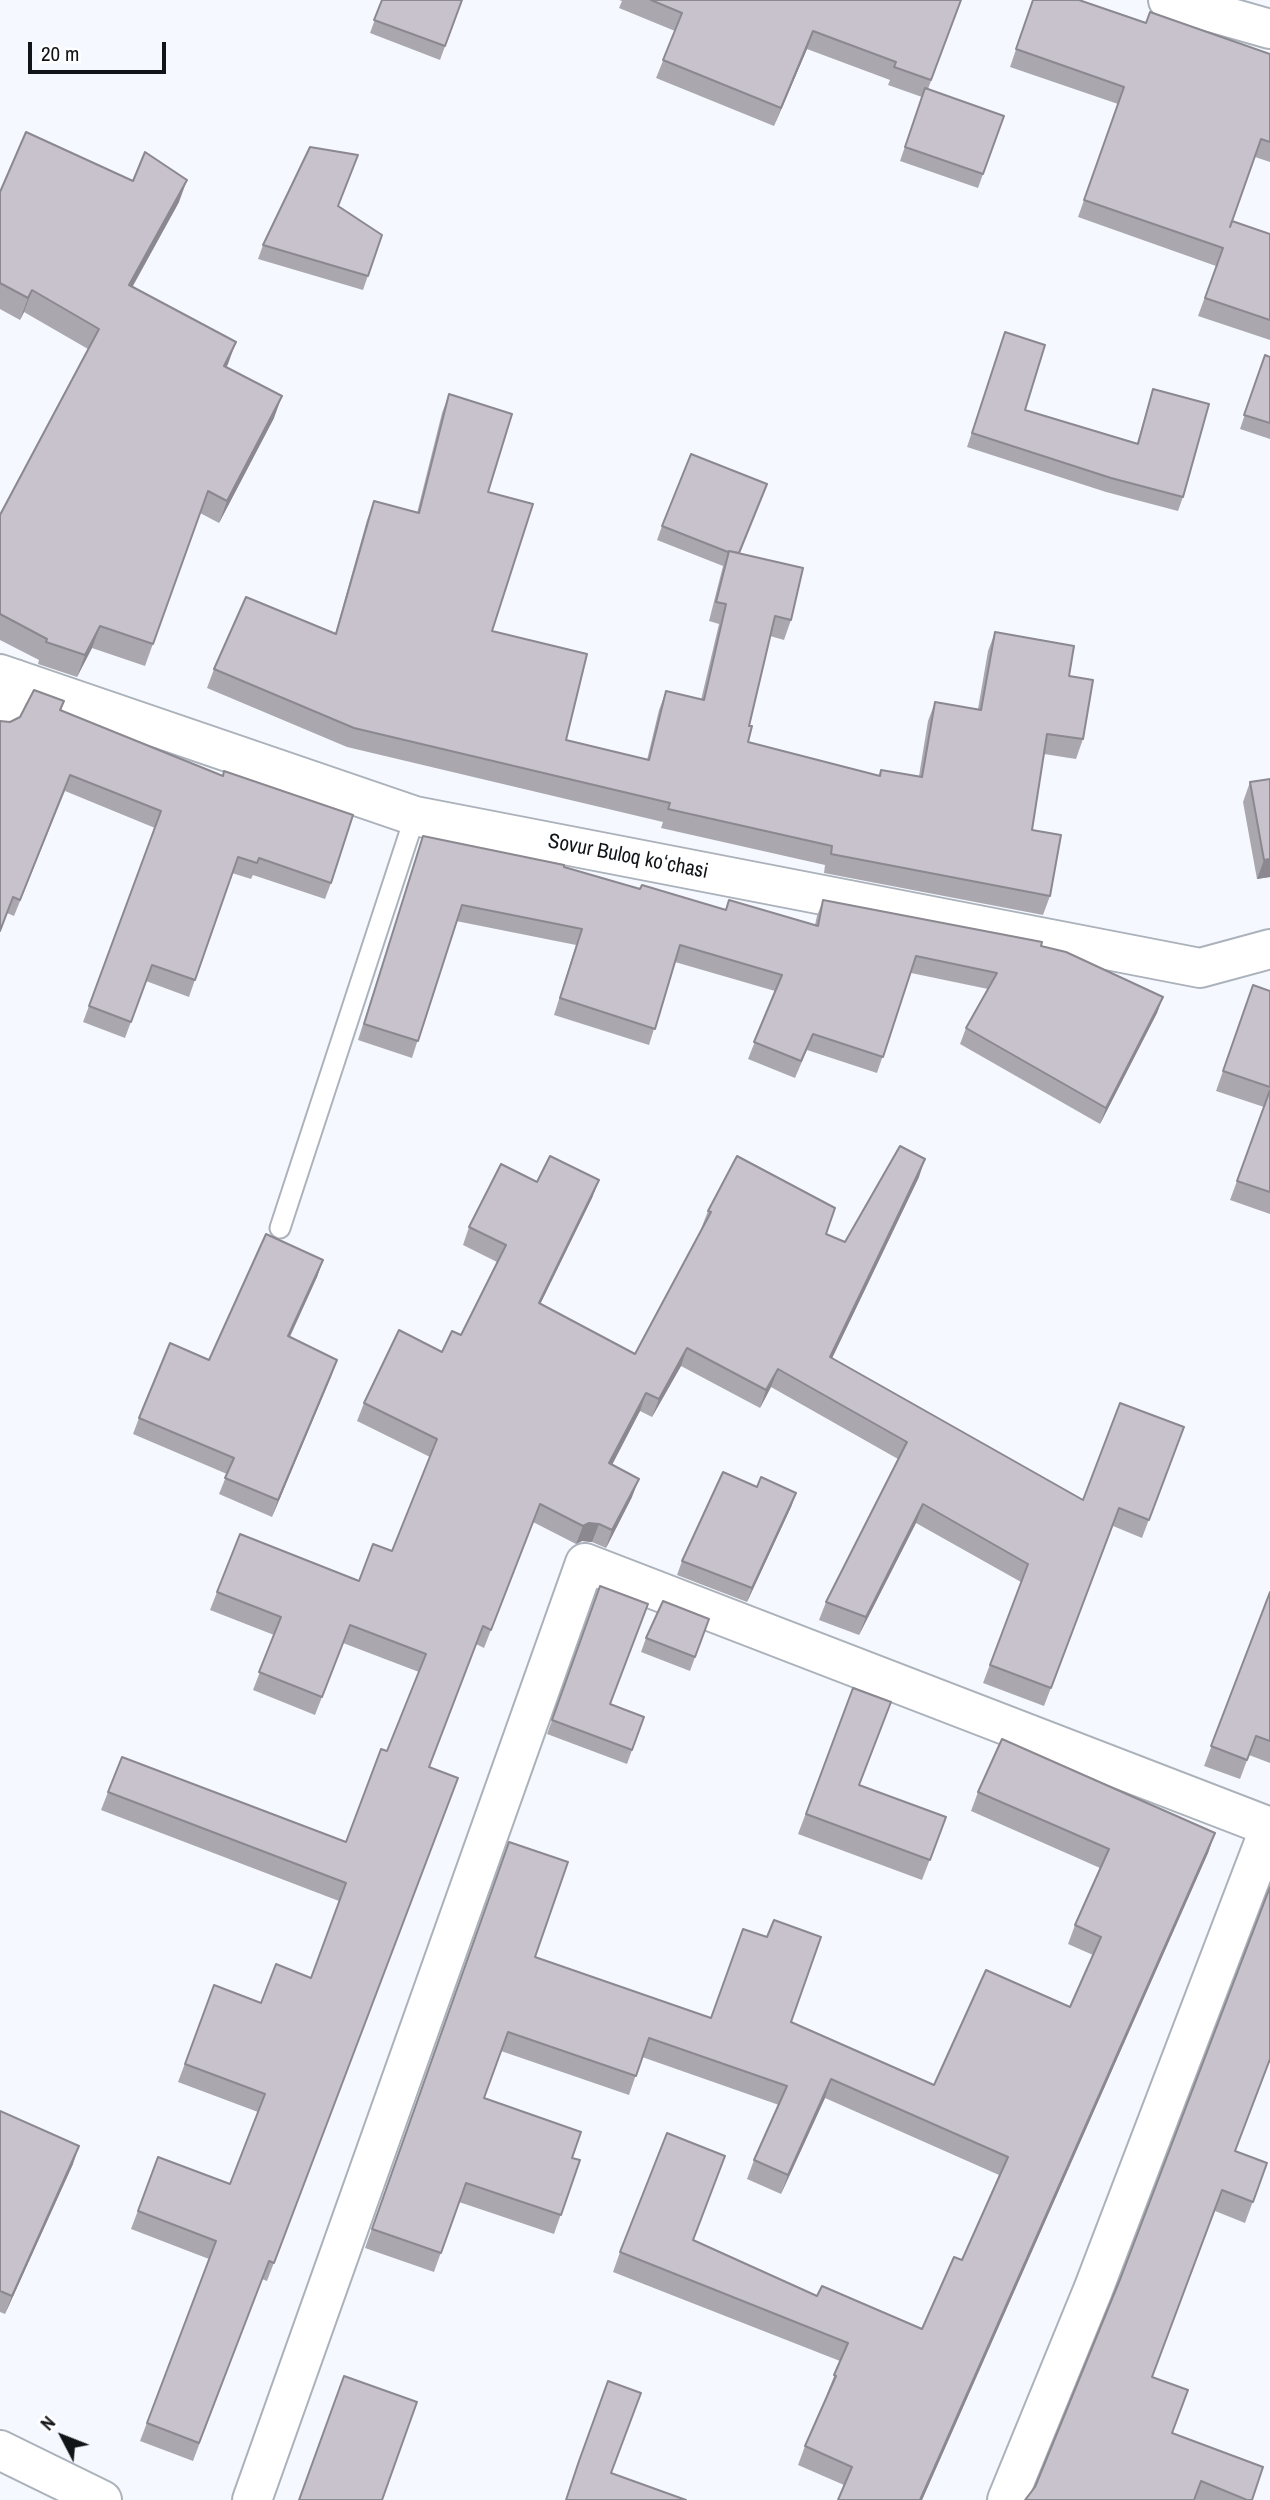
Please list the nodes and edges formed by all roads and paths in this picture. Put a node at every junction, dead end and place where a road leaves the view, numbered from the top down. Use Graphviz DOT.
graph roads {
  1 [pos="1168,0"];
  2 [pos="1270,29"];
  3 [pos="7,676"];
  4 [pos="0,717"];
  5 [pos="415,816"];
  6 [pos="1270,948"];
  7 [pos="280,1228"];
  8 [pos="1270,1827"];
  9 [pos="0,2450"];
  10 [pos="103,2500"];
  11 [pos="252,2500"];
  12 [pos="1007,2500"];
  1 -- 2 [label="street"];
  3 -- 4 [label="street"];
  3 -- 5 [label="street, Sovur Buloq koʻchasi"];
  5 -- 6 [label="street, Sovur Buloq koʻchasi"];
  5 -- 7 [label="lane"];
  8 -- 11 [label="street"];
  8 -- 12 [label="street"];
  9 -- 10 [label="street"];
}
